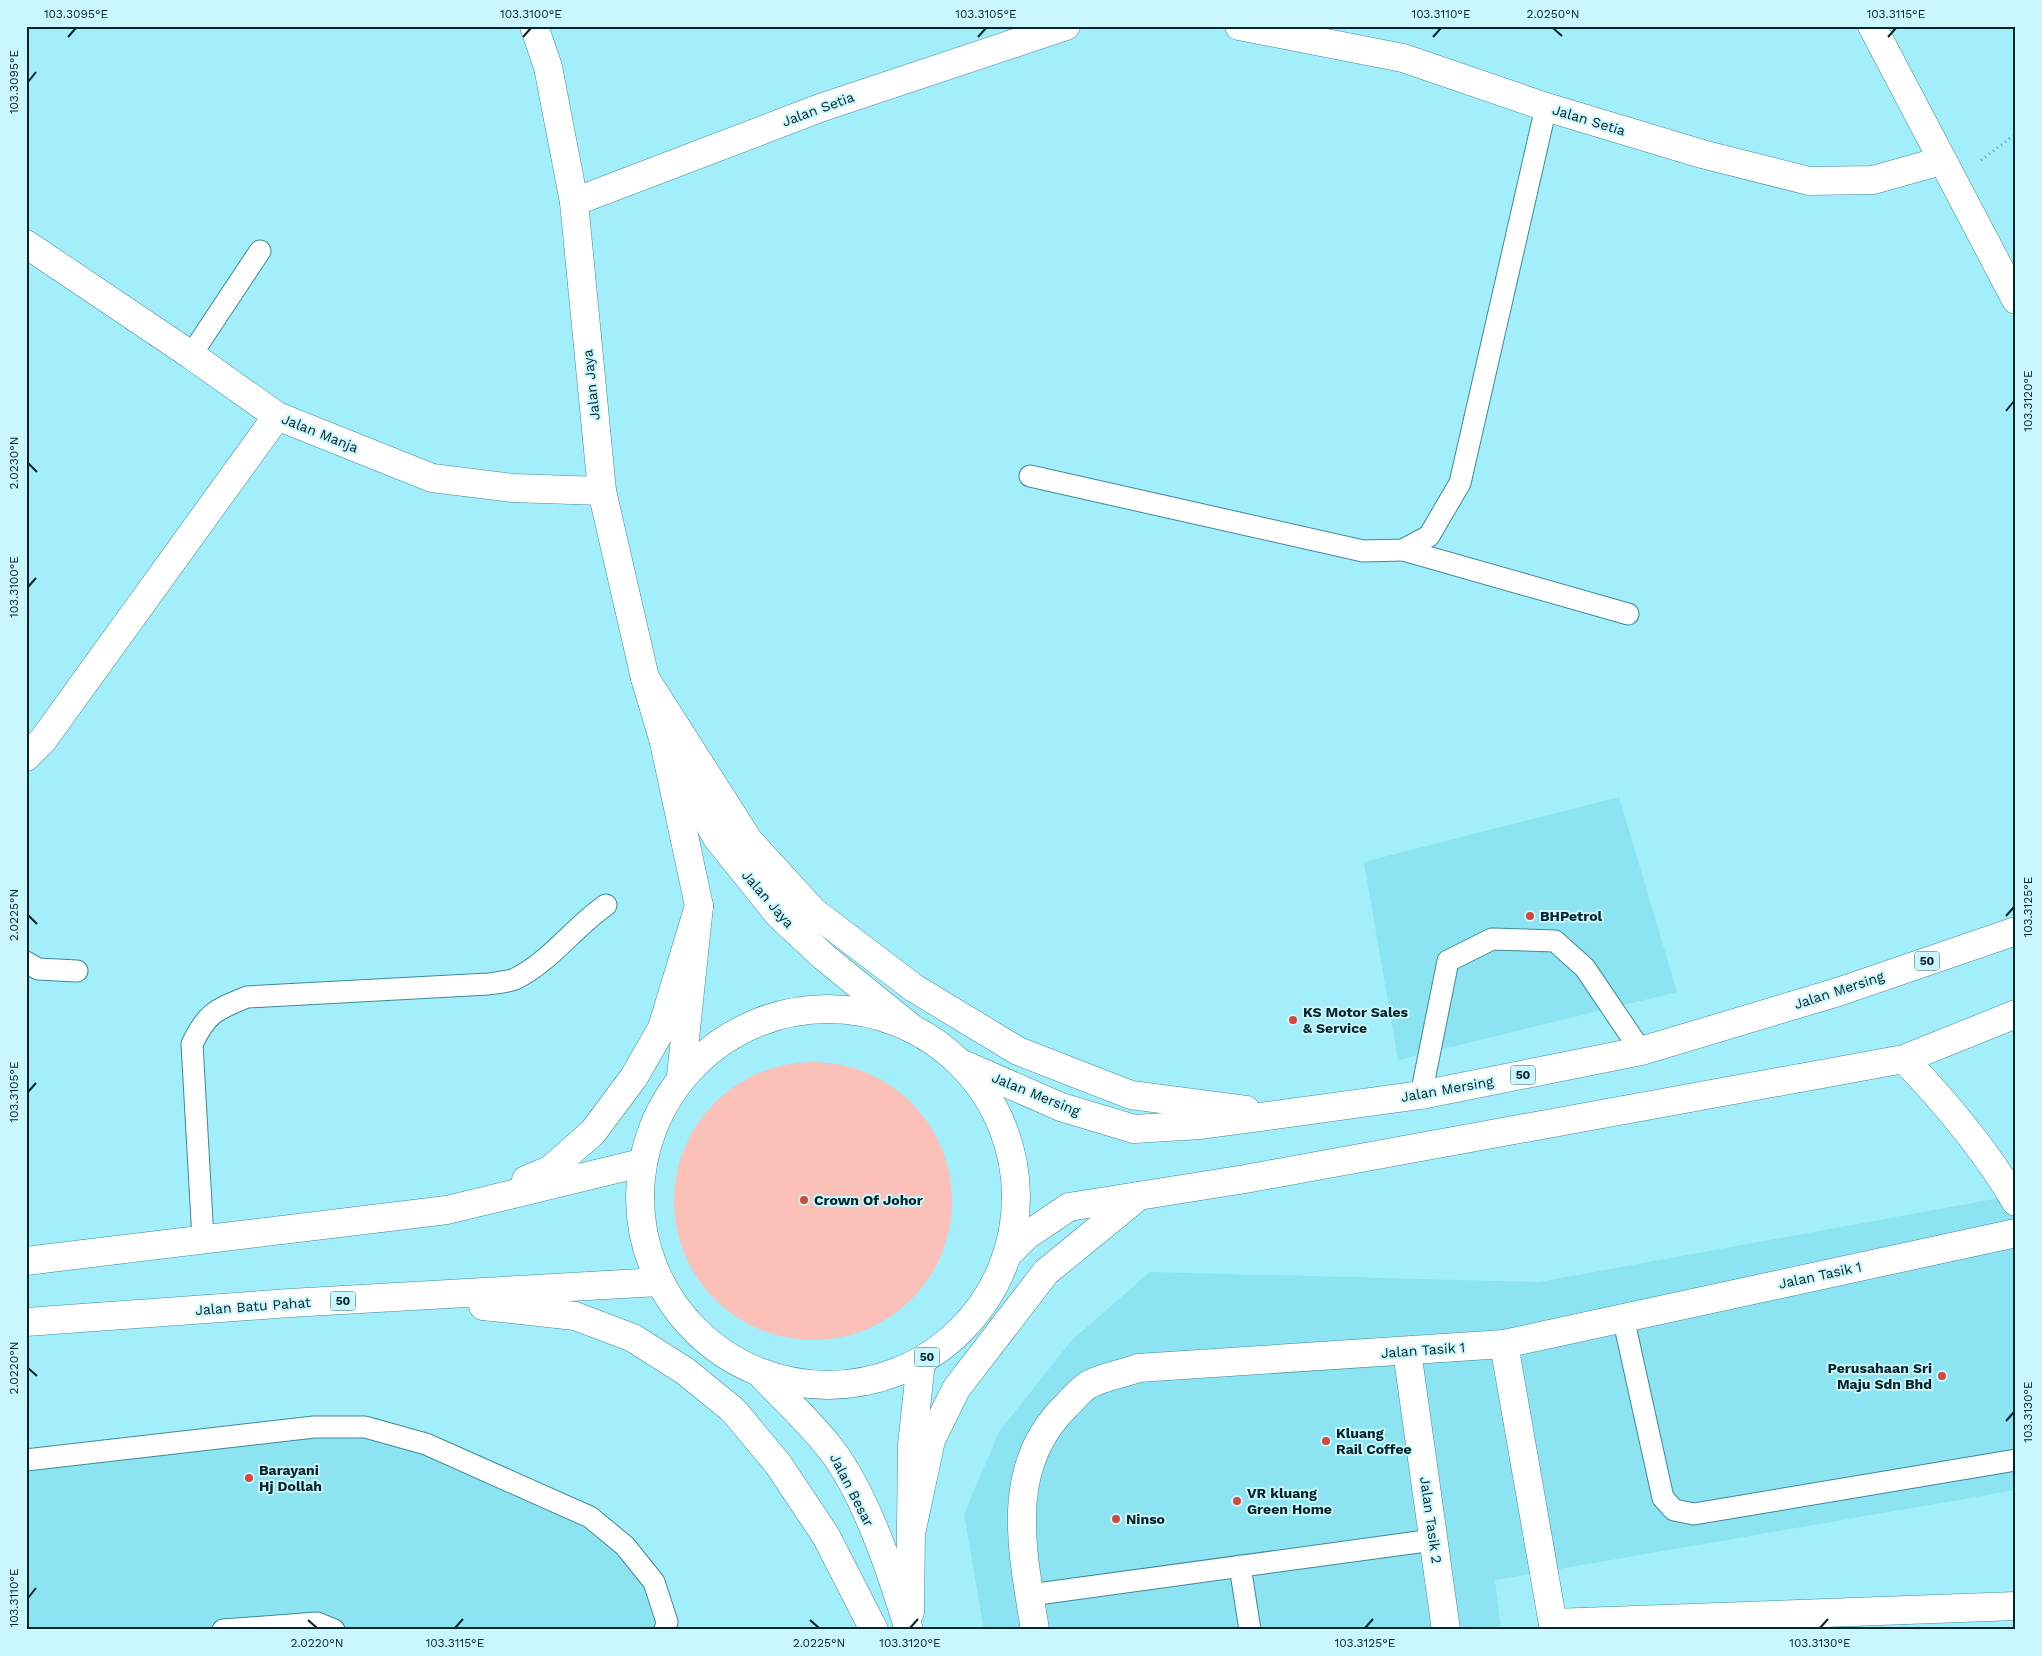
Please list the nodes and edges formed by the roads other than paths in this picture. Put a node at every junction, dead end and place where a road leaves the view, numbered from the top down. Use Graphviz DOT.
graph roads {
  1 [pos="534,26"];
  2 [pos="1066,26"];
  3 [pos="1239,26"];
  4 [pos="1872,26"];
  5 [pos="1546,107"];
  6 [pos="1941,161"];
  7 [pos="574,202"];
  8 [pos="26,244"];
  9 [pos="260,251"];
  10 [pos="2016,300"];
  11 [pos="191,355"];
  12 [pos="277,416"];
  13 [pos="1030,476"];
  14 [pos="602,491"];
  15 [pos="1403,550"];
  16 [pos="1628,614"];
  17 [pos="645,678"];
  18 [pos="664,742"];
  19 [pos="26,757"];
  20 [pos="606,904"];
  21 [pos="699,906"];
  22 [pos="2016,931"];
  23 [pos="26,962"];
  24 [pos="77,971"];
  25 [pos="2016,1014"];
  26 [pos="909,1026"];
  27 [pos="1641,1051"];
  28 [pos="1904,1058"];
  29 [pos="961,1063"];
  30 [pos="681,1076"];
  31 [pos="1421,1095"];
  32 [pos="1279,1114"];
  33 [pos="641,1163"];
  34 [pos="1141,1195"];
  35 [pos="2016,1202"];
  36 [pos="447,1210"];
  37 [pos="2016,1233"];
  38 [pos="204,1239"];
  39 [pos="1008,1254"];
  40 [pos="26,1261"];
  41 [pos="659,1282"];
  42 [pos="405,1297"];
  43 [pos="1623,1317"];
  44 [pos="26,1322"];
  45 [pos="1504,1344"];
  46 [pos="1407,1351"];
  47 [pos="921,1362"];
  48 [pos="760,1373"];
  49 [pos="26,1460"];
  50 [pos="2016,1460"];
  51 [pos="912,1530"];
  52 [pos="1433,1540"];
  53 [pos="1240,1566"];
  54 [pos="1030,1595"];
  55 [pos="2016,1606"];
  56 [pos="1553,1626"];
  57 [pos="909,1629"];
  58 [pos="223,1630"];
  59 [pos="334,1630"];
  60 [pos="664,1630"];
  61 [pos="874,1630"];
  62 [pos="1035,1630"];
  63 [pos="1250,1630"];
  64 [pos="1446,1630"];
  1 -- 7 [label="main road, Jalan Jaya"];
  2 -- 7 [label="main road, Jalan Setia"];
  3 -- 5 [label="main road, Jalan Setia"];
  4 -- 6 [label="main road"];
  5 -- 6 [label="main road, Jalan Setia"];
  5 -- 15 [label="lane"];
  6 -- 10 [label="main road"];
  7 -- 14 [label="main road, Jalan Jaya"];
  8 -- 11 [label="main road, Jalan Manja"];
  9 -- 11 [label="lane"];
  11 -- 12 [label="main road, Jalan Manja"];
  12 -- 14 [label="main road, Jalan Manja"];
  12 -- 19 [label="main road"];
  13 -- 15 [label="lane"];
  14 -- 17 [label="main road, Jalan Jaya"];
  15 -- 16 [label="lane"];
  17 -- 18 [label="main road, Jalan Jaya"];
  17 -- 32 [label="main road"];
  18 -- 21 [label="main road, Jalan Jaya"];
  18 -- 26 [label="main road, Jalan Jaya"];
  20 -- 38 [label="lane"];
  21 -- 30 [label="main road, Jalan Jaya"];
  21 -- 36 [label="main road"];
  22 -- 27 [label="main road, Jalan Mersing / 50"];
  23 -- 24 [label="lane"];
  25 -- 28 [label="main road"];
  26 -- 29 [label="main road, 50"];
  26 -- 30 [label="main road, 50"];
  27 -- 31 [label="main road, Jalan Mersing / 50"];
  27 -- 31 [label="lane"];
  28 -- 34 [label="main road, 50"];
  28 -- 35 [label="main road"];
  29 -- 32 [label="main road, Jalan Mersing / 50"];
  29 -- 39 [label="main road, 50"];
  30 -- 33 [label="main road, 50"];
  31 -- 32 [label="main road, Jalan Mersing / 50"];
  33 -- 36 [label="main road"];
  33 -- 41 [label="main road, 50"];
  34 -- 39 [label="main road, 50"];
  34 -- 51 [label="main road"];
  36 -- 38 [label="main road"];
  37 -- 43 [label="main road, Jalan Tasik 1"];
  38 -- 40 [label="main road"];
  39 -- 47 [label="main road, 50"];
  41 -- 42 [label="main road, Jalan Batu Pahat / 50"];
  41 -- 48 [label="main road, 50"];
  42 -- 44 [label="main road, Jalan Batu Pahat / 50"];
  42 -- 61 [label="main road"];
  43 -- 45 [label="main road, Jalan Tasik 1"];
  43 -- 50 [label="lane"];
  45 -- 46 [label="main road, Jalan Tasik 1"];
  45 -- 56 [label="main road"];
  46 -- 52 [label="main road, Jalan Tasik 2"];
  46 -- 54 [label="main road, Jalan Tasik 1"];
  47 -- 48 [label="main road, 50"];
  47 -- 51 [label="main road, Jalan Besar"];
  48 -- 57 [label="main road, Jalan Besar"];
  49 -- 60 [label="lane"];
  51 -- 57 [label="main road, Jalan Besar"];
  52 -- 53 [label="lane"];
  52 -- 64 [label="main road, Jalan Tasik 2"];
  53 -- 54 [label="lane"];
  53 -- 63 [label="lane"];
  54 -- 62 [label="main road, Jalan Tasik 1"];
  55 -- 56 [label="main road"];
  58 -- 59 [label="lane"];
}
